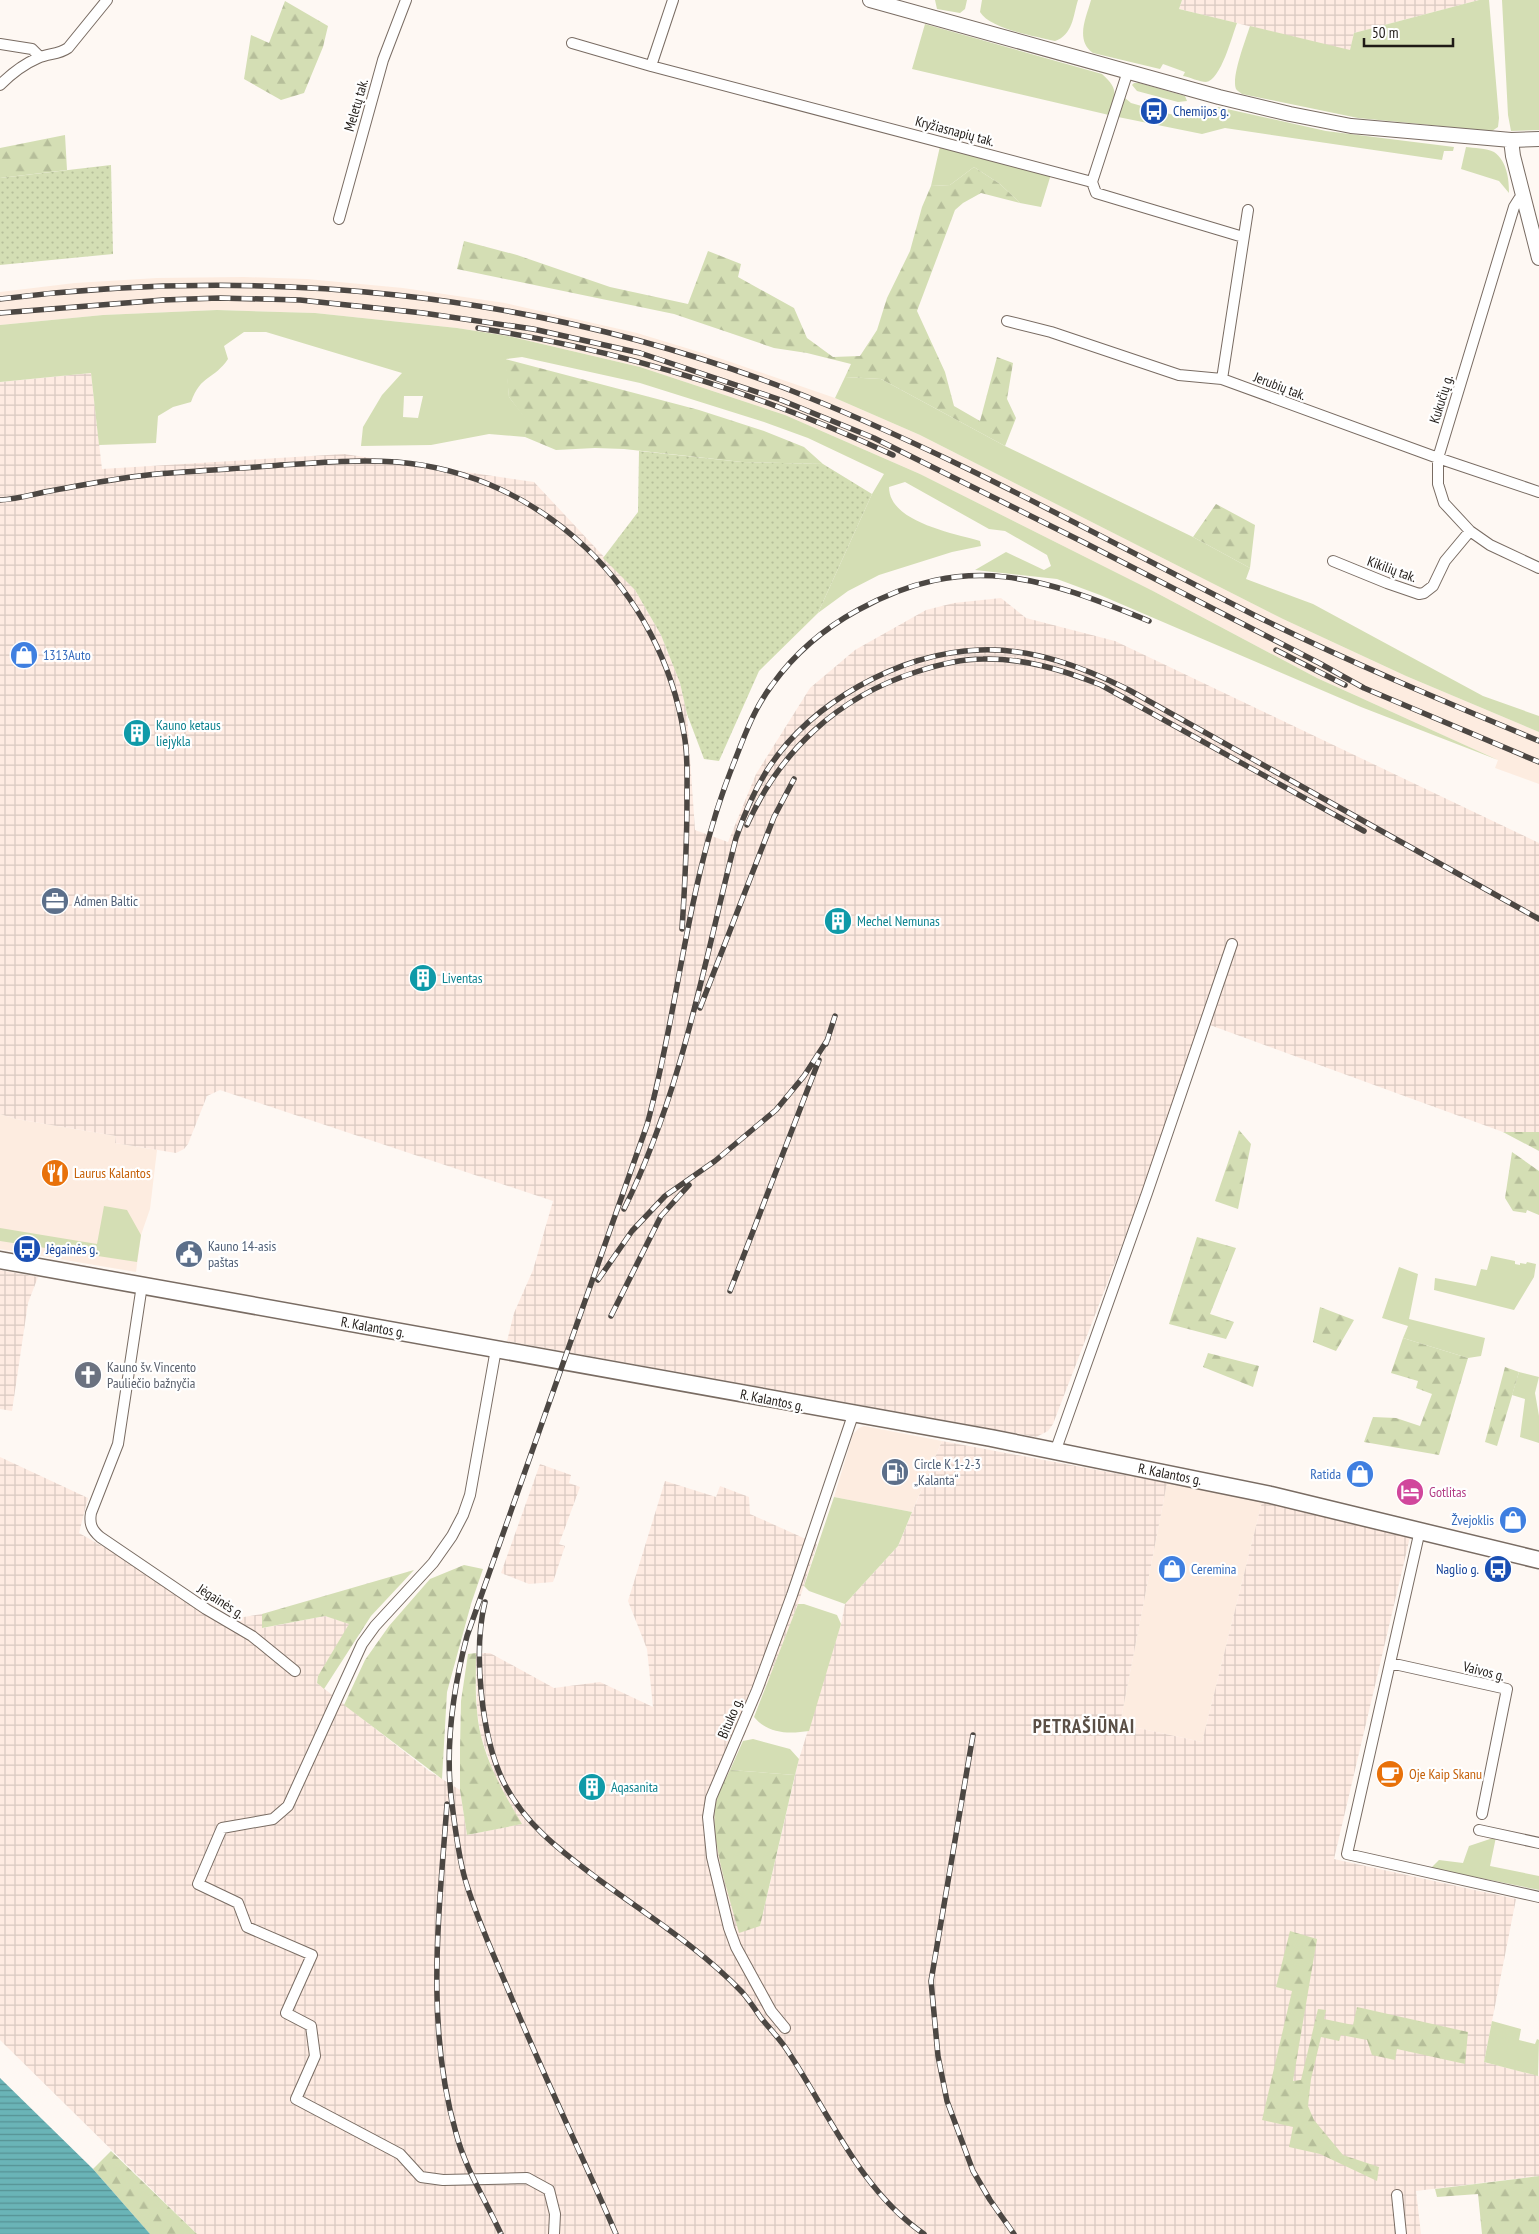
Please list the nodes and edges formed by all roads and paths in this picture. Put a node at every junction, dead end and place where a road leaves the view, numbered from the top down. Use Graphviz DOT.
graph roads {
  1 [pos="107,0"];
  2 [pos="406,0"];
  3 [pos="673,0"];
  4 [pos="870,0"];
  5 [pos="572,43"];
  6 [pos="0,44"];
  7 [pos="40,57"];
  8 [pos="651,66"];
  9 [pos="1128,72"];
  10 [pos="0,85"];
  11 [pos="1511,140"];
  12 [pos="1539,140"];
  13 [pos="1092,182"];
  14 [pos="1525,198"];
  15 [pos="1248,210"];
  16 [pos="339,219"];
  17 [pos="1243,237"];
  18 [pos="1539,258"];
  19 [pos="1007,321"];
  20 [pos="1222,379"];
  21 [pos="1438,458"];
  22 [pos="1539,492"];
  23 [pos="1470,531"];
  24 [pos="1333,562"];
  25 [pos="1539,568"];
  26 [pos="1232,944"];
  27 [pos="0,1260"];
  28 [pos="142,1285"];
  29 [pos="496,1349"];
  30 [pos="853,1415"];
  31 [pos="1055,1452"];
  32 [pos="1420,1530"];
  33 [pos="1539,1560"];
  34 [pos="1390,1663"];
  35 [pos="295,1671"];
  36 [pos="1482,1814"];
  37 [pos="1479,1830"];
  38 [pos="1539,1842"];
  39 [pos="1539,1897"];
  40 [pos="785,2028"];
  41 [pos="1398,2194"];
  42 [pos="554,2234"];
  43 [pos="1401,2234"];
  1 -- 7 [label="street"];
  2 -- 16 [label="street, Meletų tak."];
  3 -- 8 [label="street"];
  4 -- 9 [label="main road"];
  5 -- 8 [label="street, Kryžiasnapių tak."];
  6 -- 7 [label="street"];
  7 -- 10 [label="street"];
  8 -- 13 [label="street, Kryžiasnapių tak."];
  9 -- 11 [label="main road"];
  9 -- 13 [label="street"];
  11 -- 12 [label="main road"];
  11 -- 14 [label="main road"];
  13 -- 17 [label="street, Kryžiasnapių tak."];
  14 -- 18 [label="main road"];
  14 -- 21 [label="street, Kukučių g."];
  15 -- 17 [label="street"];
  17 -- 20 [label="street"];
  19 -- 20 [label="street, Jerubių tak."];
  20 -- 21 [label="street, Jerubių tak."];
  21 -- 22 [label="street, Jerubių tak."];
  21 -- 23 [label="street, Kukučių g."];
  23 -- 24 [label="street, Kikilių tak."];
  23 -- 25 [label="street, Kukučių g."];
  26 -- 31 [label="street"];
  27 -- 28 [label="main road, R. Kalantos g."];
  28 -- 29 [label="main road, R. Kalantos g."];
  28 -- 35 [label="street, Jėgainės g."];
  29 -- 30 [label="main road, R. Kalantos g."];
  29 -- 42 [label="street"];
  30 -- 31 [label="main road, R. Kalantos g."];
  30 -- 40 [label="street, Bituko g."];
  31 -- 32 [label="main road, R. Kalantos g."];
  32 -- 33 [label="main road, R. Kalantos g."];
  32 -- 34 [label="street"];
  34 -- 36 [label="street, Vaivos g."];
  34 -- 39 [label="street"];
  37 -- 38 [label="street"];
  41 -- 43 [label="street"];
}
